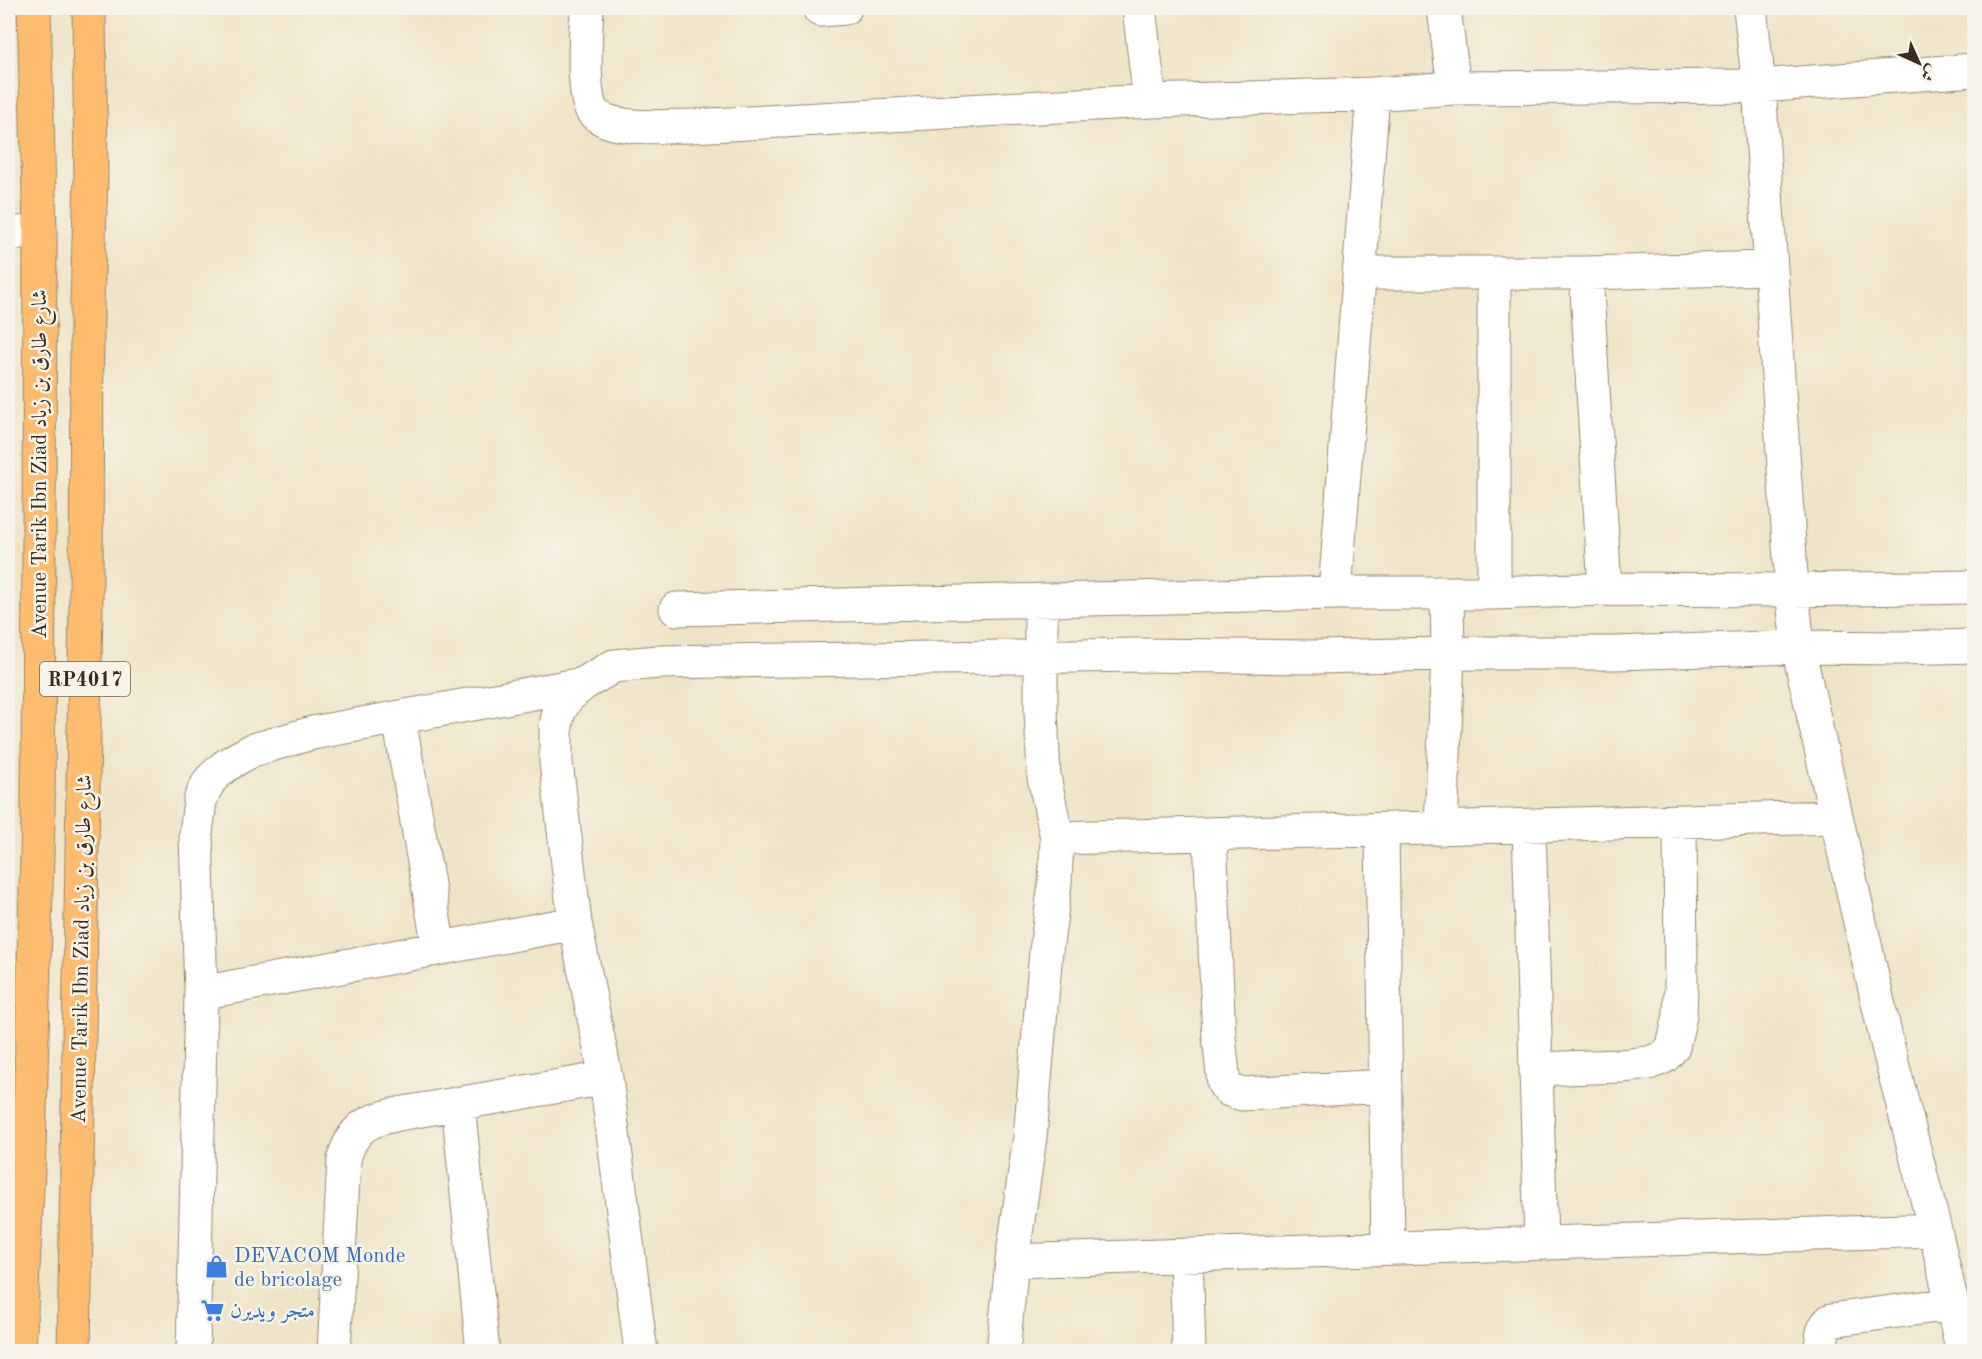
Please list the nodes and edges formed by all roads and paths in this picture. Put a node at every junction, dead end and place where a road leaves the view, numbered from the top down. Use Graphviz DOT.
graph roads {
  1 [pos="34,8"];
  2 [pos="89,8"];
  3 [pos="587,8"];
  4 [pos="1139,8"];
  5 [pos="1444,8"];
  6 [pos="1750,8"];
  7 [pos="1974,70"];
  8 [pos="1759,86"];
  9 [pos="1454,88"];
  10 [pos="1373,94"];
  11 [pos="1150,101"];
  12 [pos="40,231"];
  13 [pos="8,234"];
  14 [pos="1771,268"];
  15 [pos="1359,273"];
  16 [pos="1494,273"];
  17 [pos="1586,273"];
  18 [pos="1974,587"];
  19 [pos="1605,589"];
  20 [pos="1792,590"];
  21 [pos="1335,593"];
  22 [pos="1447,593"];
  23 [pos="1494,593"];
  24 [pos="1041,600"];
  25 [pos="676,609"];
  26 [pos="1974,646"];
  27 [pos="1797,647"];
  28 [pos="1448,654"];
  29 [pos="1041,657"];
  30 [pos="583,684"];
  31 [pos="399,718"];
  32 [pos="1836,817"];
  33 [pos="1680,822"];
  34 [pos="1529,826"];
  35 [pos="1441,829"];
  36 [pos="1382,830"];
  37 [pos="1209,836"];
  38 [pos="1057,838"];
  39 [pos="576,923"];
  40 [pos="439,948"];
  41 [pos="201,993"];
  42 [pos="1536,1069"];
  43 [pos="606,1078"];
  44 [pos="1386,1086"];
  45 [pos="458,1104"];
  46 [pos="18,1151"];
  47 [pos="1935,1230"];
  48 [pos="1541,1243"];
  49 [pos="1388,1248"];
  50 [pos="1186,1255"];
  51 [pos="1011,1262"];
  52 [pos="1952,1304"];
  53 [pos="19,1352"];
  54 [pos="74,1352"];
  55 [pos="193,1352"];
  56 [pos="334,1352"];
  57 [pos="483,1352"];
  58 [pos="641,1352"];
  59 [pos="1003,1352"];
  60 [pos="1189,1352"];
  61 [pos="1821,1352"];
  62 [pos="1963,1352"];
  1 -- 12 [label="main road, Avenue Tarik Ibn Ziad شارع طارق بن زياد / RP4017"];
  2 -- 54 [label="main road, Avenue Tarik Ibn Ziad شارع طارق بن زياد / RP4017"];
  3 -- 11 [label="street"];
  4 -- 11 [label="street"];
  5 -- 9 [label="street"];
  6 -- 8 [label="street"];
  7 -- 8 [label="street"];
  8 -- 9 [label="street"];
  8 -- 14 [label="street"];
  9 -- 10 [label="street"];
  10 -- 11 [label="street"];
  10 -- 15 [label="street"];
  12 -- 13 [label="street"];
  12 -- 46 [label="main road, Avenue Tarik Ibn Ziad شارع طارق بن زياد / RP4017"];
  14 -- 17 [label="street"];
  14 -- 20 [label="street"];
  15 -- 16 [label="street"];
  15 -- 21 [label="street"];
  16 -- 17 [label="street"];
  16 -- 23 [label="street"];
  17 -- 19 [label="street"];
  18 -- 20 [label="street"];
  19 -- 20 [label="street"];
  19 -- 23 [label="street"];
  20 -- 27 [label="street"];
  21 -- 22 [label="street"];
  21 -- 24 [label="street"];
  22 -- 23 [label="street"];
  22 -- 28 [label="street"];
  24 -- 25 [label="street"];
  24 -- 29 [label="street"];
  26 -- 27 [label="street"];
  27 -- 28 [label="street"];
  27 -- 32 [label="street"];
  28 -- 29 [label="street"];
  28 -- 35 [label="street"];
  29 -- 30 [label="street"];
  29 -- 38 [label="street"];
  30 -- 31 [label="street"];
  30 -- 39 [label="street"];
  31 -- 40 [label="street"];
  31 -- 41 [label="street"];
  32 -- 33 [label="street"];
  32 -- 47 [label="street"];
  33 -- 34 [label="street"];
  33 -- 42 [label="street"];
  34 -- 35 [label="street"];
  34 -- 42 [label="street"];
  35 -- 36 [label="street"];
  36 -- 37 [label="street"];
  36 -- 44 [label="street"];
  37 -- 38 [label="street"];
  37 -- 44 [label="street"];
  38 -- 51 [label="street"];
  39 -- 40 [label="street"];
  39 -- 43 [label="street"];
  40 -- 41 [label="street"];
  41 -- 55 [label="street"];
  42 -- 48 [label="street"];
  43 -- 45 [label="street"];
  43 -- 58 [label="street"];
  44 -- 49 [label="street"];
  45 -- 56 [label="street"];
  45 -- 57 [label="street"];
  46 -- 53 [label="main road, Avenue Tarik Ibn Ziad شارع طارق بن زياد / RP4017"];
  47 -- 48 [label="street"];
  47 -- 52 [label="street"];
  48 -- 49 [label="street"];
  49 -- 50 [label="street"];
  50 -- 51 [label="street"];
  50 -- 60 [label="street"];
  51 -- 59 [label="street"];
  52 -- 61 [label="street"];
  52 -- 62 [label="street"];
}
